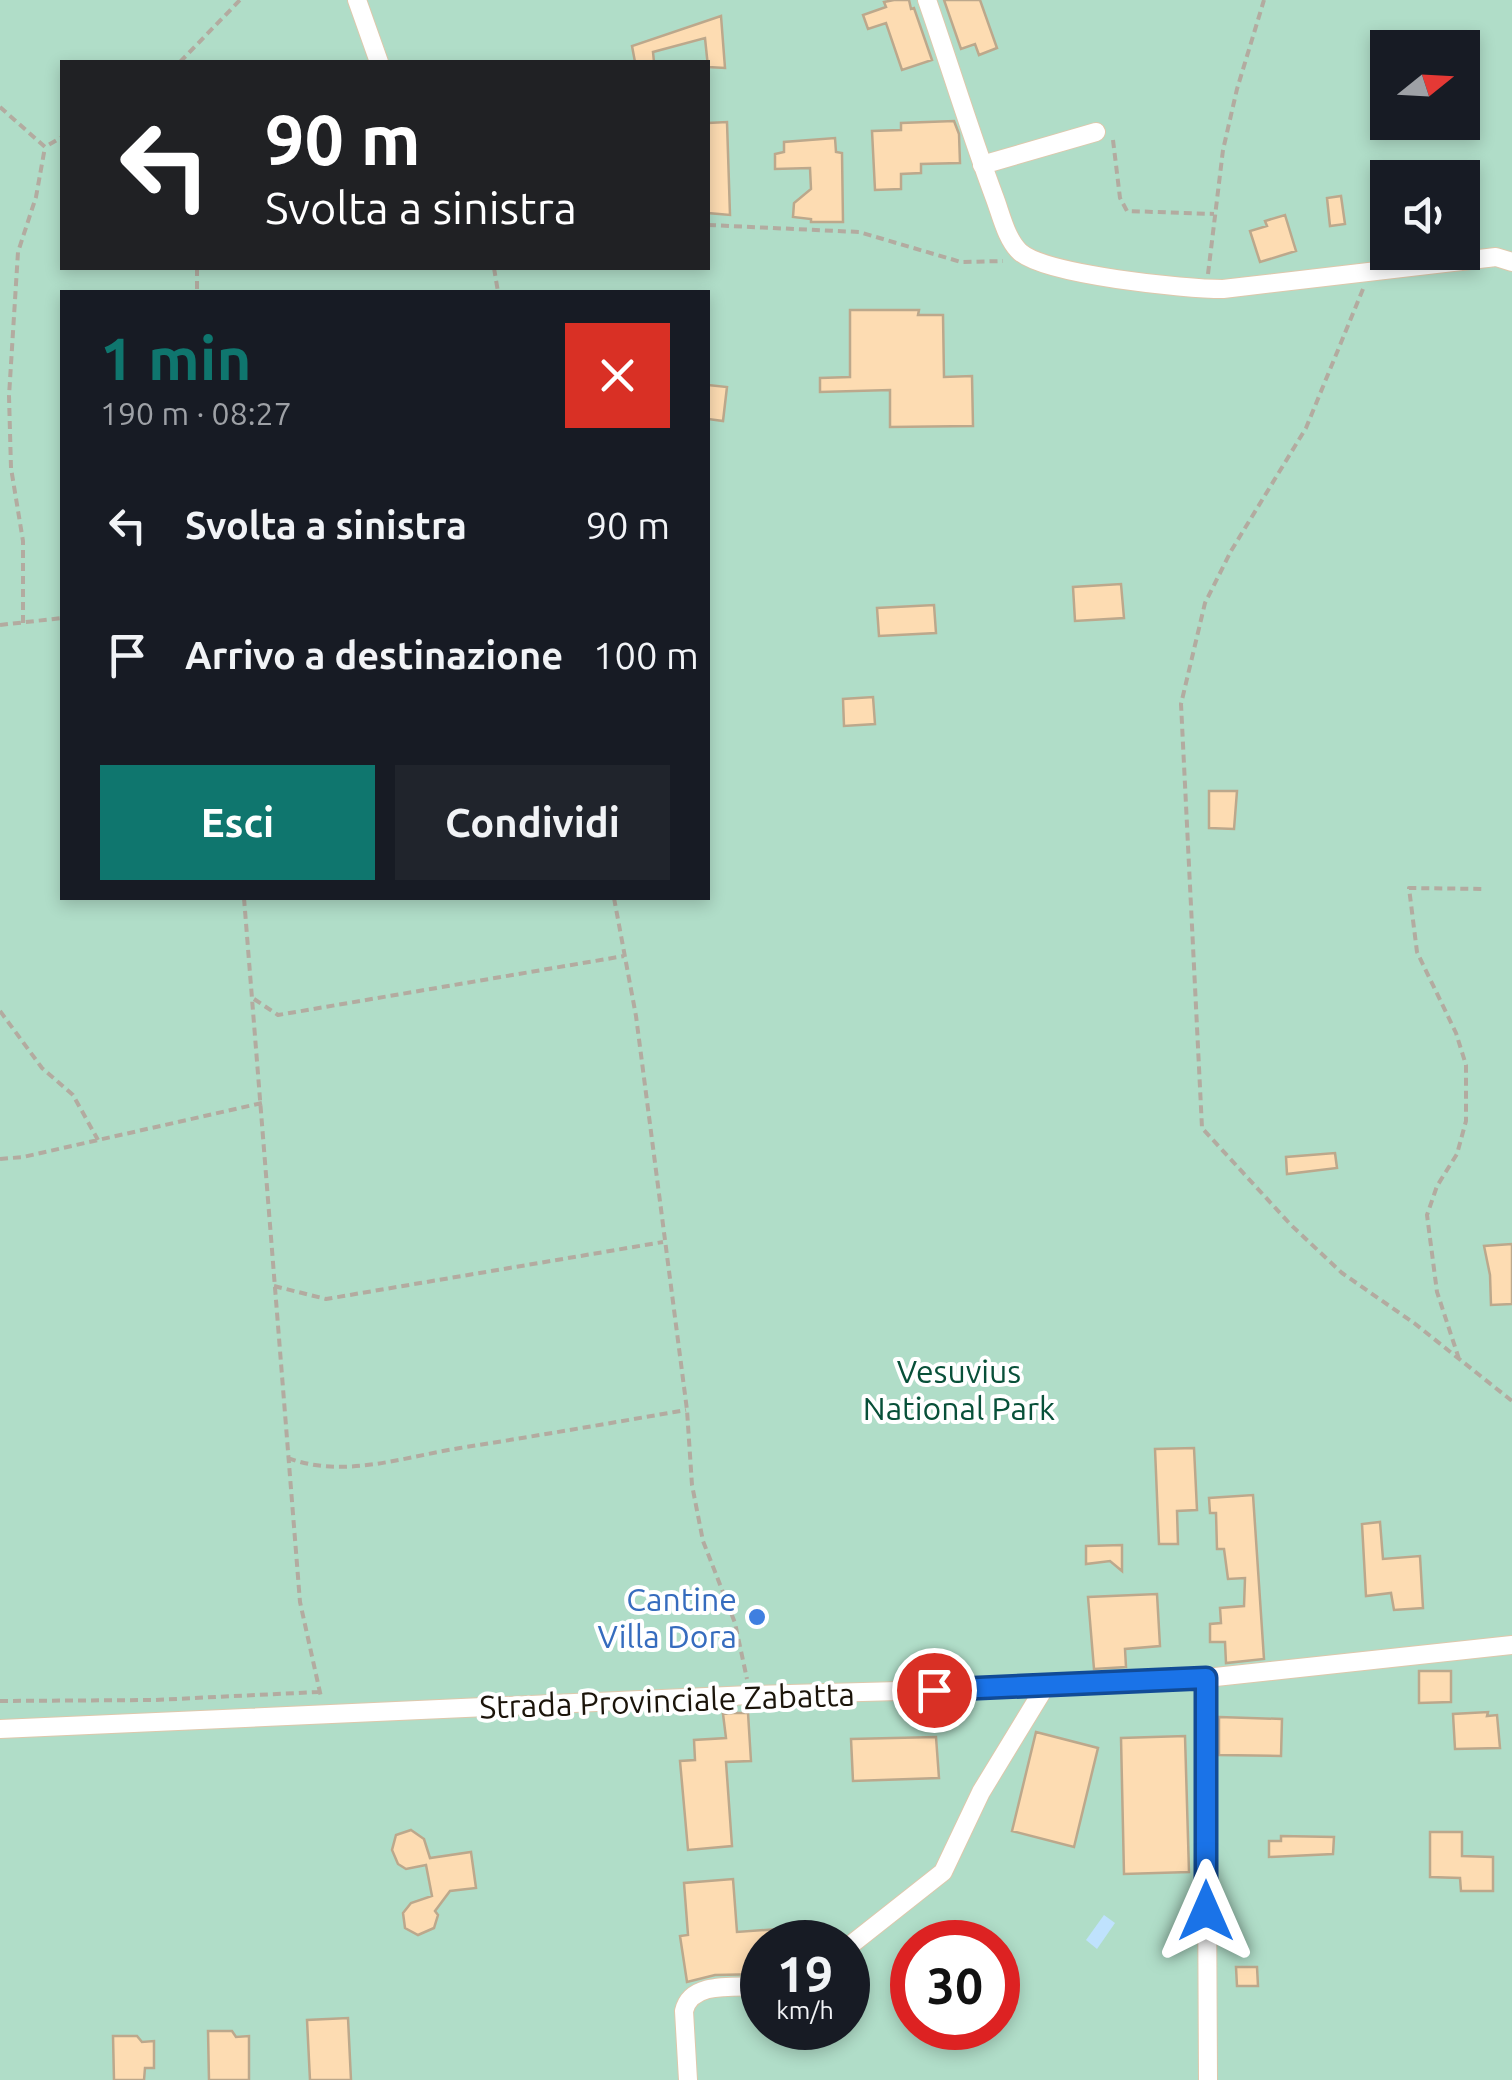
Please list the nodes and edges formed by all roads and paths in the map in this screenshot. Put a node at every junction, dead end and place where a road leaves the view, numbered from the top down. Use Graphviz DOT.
graph roads {
  1 [pos="240,0"];
  2 [pos="358,0"];
  3 [pos="927,0"];
  4 [pos="1264,0"];
  5 [pos="182,60"];
  6 [pos="378,60"];
  7 [pos="0,107"];
  8 [pos="1096,132"];
  9 [pos="60,138"];
  10 [pos="45,147"];
  11 [pos="982,165"];
  12 [pos="1214,214"];
  13 [pos="710,225"];
  14 [pos="1034,259"];
  15 [pos="1512,262"];
  16 [pos="1370,272"];
  17 [pos="1197,289"];
  18 [pos="60,618"];
  19 [pos="23,623"];
  20 [pos="0,625"];
  21 [pos="1484,889"];
  22 [pos="244,900"];
  23 [pos="614,900"];
  24 [pos="625,956"];
  25 [pos="254,999"];
  26 [pos="0,1011"];
  27 [pos="262,1103"];
  28 [pos="98,1140"];
  29 [pos="0,1159"];
  30 [pos="663,1242"];
  31 [pos="274,1286"];
  32 [pos="1460,1359"];
  33 [pos="1512,1401"];
  34 [pos="686,1410"];
  35 [pos="288,1458"];
  36 [pos="1512,1646"];
  37 [pos="1206,1678"];
  38 [pos="1045,1687"];
  39 [pos="318,1692"];
  40 [pos="750,1695"];
  41 [pos="0,1701"];
  42 [pos="328,1716"];
  43 [pos="0,1729"];
  44 [pos="870,1930"];
  45 [pos="740,1987"];
  46 [pos="688,2080"];
  47 [pos="1208,2080"];
  1 -- 5 [label="path"];
  2 -- 6 [label="street"];
  3 -- 11 [label="street"];
  4 -- 12 [label="path"];
  7 -- 10 [label="path"];
  8 -- 11 [label="street"];
  8 -- 12 [label="path"];
  9 -- 10 [label="path"];
  10 -- 19 [label="path"];
  11 -- 14 [label="street"];
  12 -- 17 [label="path"];
  13 -- 14 [label="path"];
  14 -- 17 [label="street"];
  15 -- 16 [label="street"];
  16 -- 17 [label="street"];
  16 -- 32 [label="path"];
  18 -- 19 [label="path"];
  19 -- 20 [label="path"];
  21 -- 32 [label="path"];
  22 -- 25 [label="path"];
  23 -- 24 [label="path"];
  24 -- 25 [label="path"];
  24 -- 30 [label="path"];
  25 -- 27 [label="path"];
  26 -- 28 [label="path"];
  27 -- 28 [label="path"];
  27 -- 31 [label="path"];
  28 -- 29 [label="path"];
  30 -- 31 [label="path"];
  30 -- 34 [label="path"];
  31 -- 35 [label="path"];
  32 -- 33 [label="path"];
  34 -- 35 [label="path"];
  34 -- 40 [label="path"];
  35 -- 39 [label="path"];
  36 -- 37 [label="street, Strada Provinciale Zabatta"];
  37 -- 38 [label="street, Strada Provinciale Zabatta"];
  37 -- 47 [label="street"];
  38 -- 40 [label="street, Strada Provinciale Zabatta"];
  38 -- 44 [label="street"];
  39 -- 41 [label="path"];
  39 -- 42 [label="path"];
  40 -- 42 [label="street, Strada Provinciale Zabatta"];
  42 -- 43 [label="street, Strada Provinciale Zabatta"];
  45 -- 46 [label="street"];
}
